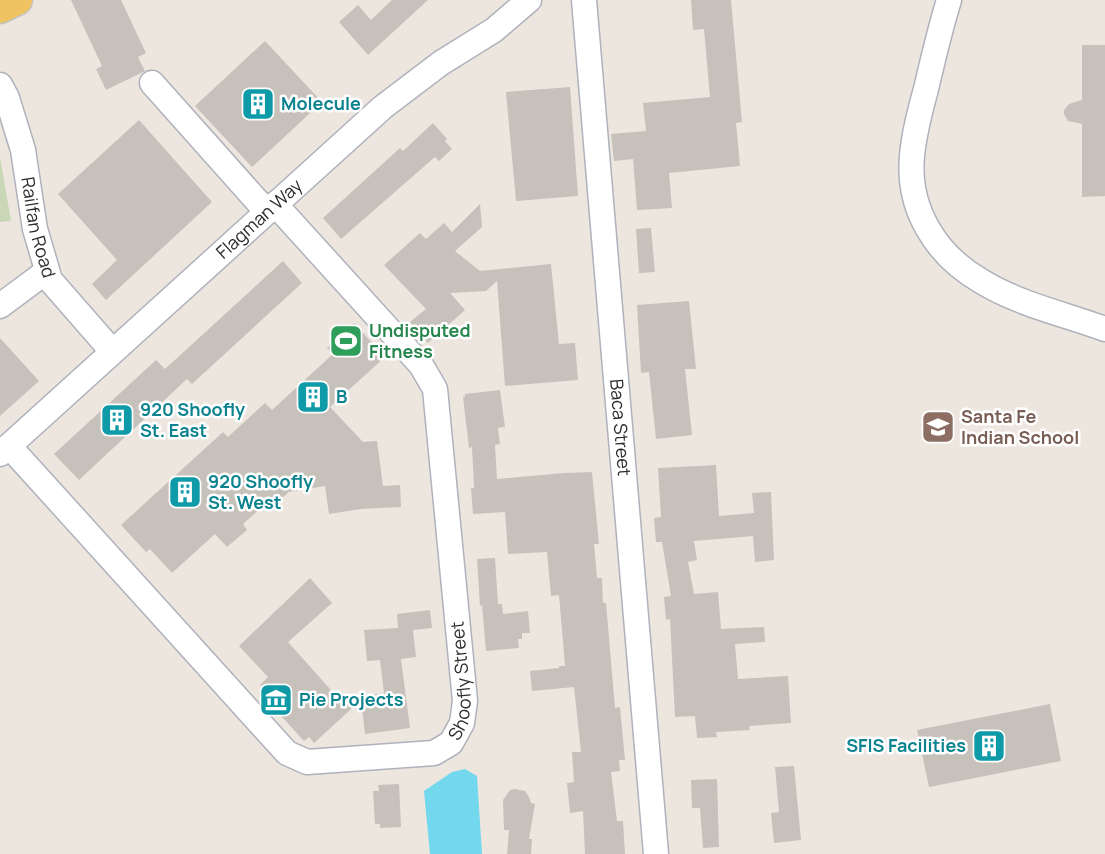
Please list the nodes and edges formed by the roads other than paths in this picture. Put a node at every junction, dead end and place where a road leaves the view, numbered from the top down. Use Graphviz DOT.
graph roads {
  1 [pos="17,0"];
  2 [pos="530,0"];
  3 [pos="584,0"];
  4 [pos="949,0"];
  5 [pos="0,8"];
  6 [pos="152,83"];
  7 [pos="0,85"];
  8 [pos="271,208"];
  9 [pos="47,271"];
  10 [pos="0,306"];
  11 [pos="1105,329"];
  12 [pos="112,351"];
  13 [pos="4,450"];
  14 [pos="656,854"];
  1 -- 5 [label="main road"];
  2 -- 8 [label="street, Flagman Way"];
  3 -- 14 [label="street, Baca Street"];
  4 -- 11 [label="street"];
  6 -- 8 [label="street, Shoofly Street"];
  7 -- 9 [label="street, Railfan Road"];
  8 -- 12 [label="street, Flagman Way"];
  8 -- 13 [label="street, Shoofly Street"];
  9 -- 10 [label="street"];
  9 -- 12 [label="street, Railfan Road"];
  12 -- 13 [label="street, Flagman Way"];
}
